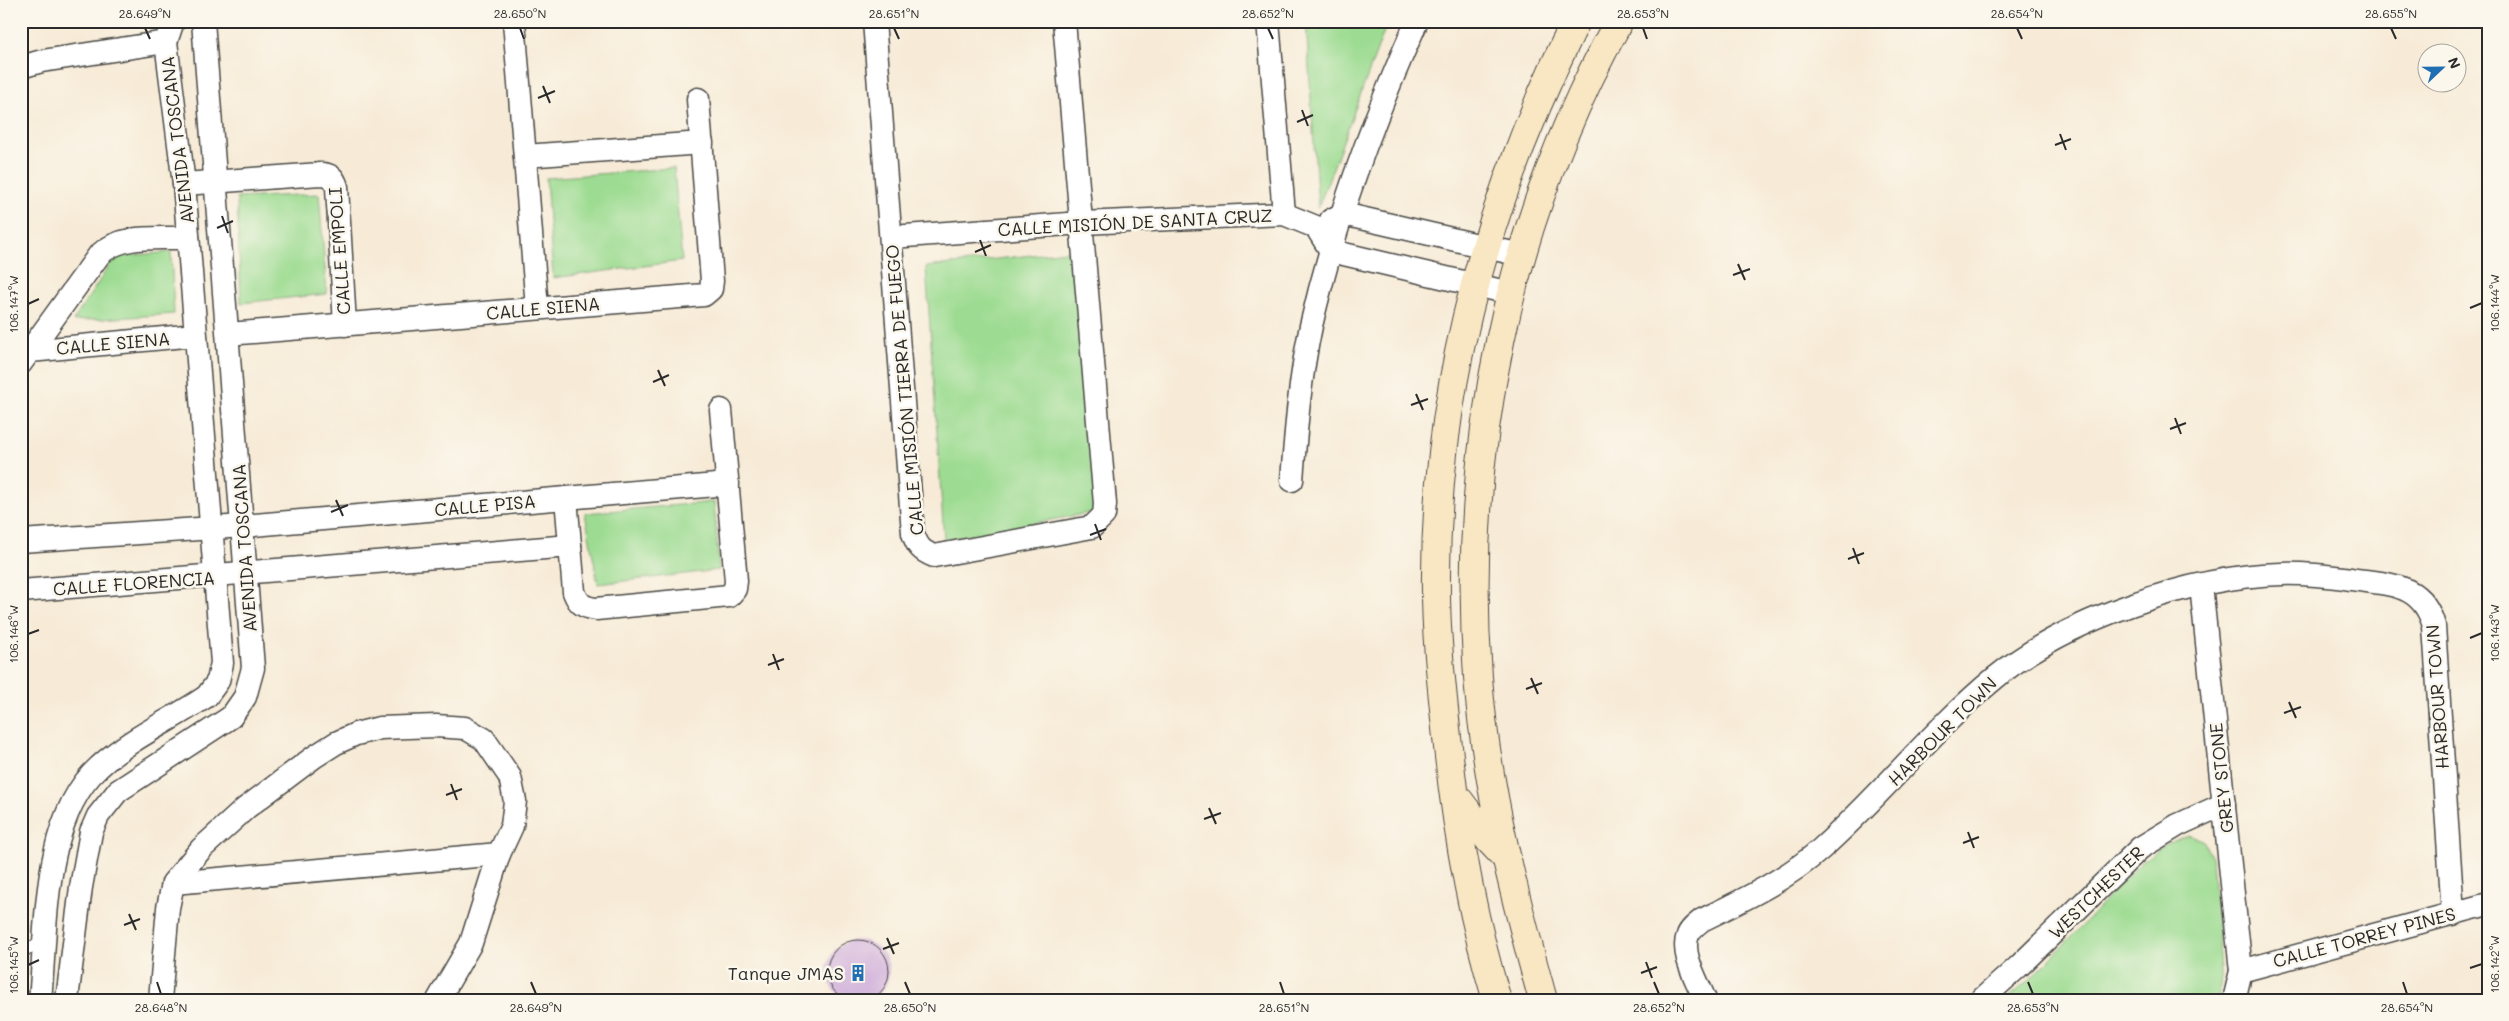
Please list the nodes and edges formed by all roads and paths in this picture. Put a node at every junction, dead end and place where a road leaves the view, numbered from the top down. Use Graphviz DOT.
graph roads {
  1 [pos="173,21"];
  2 [pos="203,21"];
  3 [pos="514,21"];
  4 [pos="874,21"];
  5 [pos="1064,21"];
  6 [pos="1268,21"];
  7 [pos="1416,21"];
  8 [pos="1576,21"];
  9 [pos="1619,21"];
  10 [pos="166,42"];
  11 [pos="21,67"];
  12 [pos="698,99"];
  13 [pos="702,143"];
  14 [pos="525,156"];
  15 [pos="217,183"];
  16 [pos="184,184"];
  17 [pos="1284,214"];
  18 [pos="1343,214"];
  19 [pos="1082,223"];
  20 [pos="1316,226"];
  21 [pos="892,237"];
  22 [pos="188,238"];
  23 [pos="1485,246"];
  24 [pos="1331,251"];
  25 [pos="1521,254"];
  26 [pos="1474,285"];
  27 [pos="1510,293"];
  28 [pos="537,308"];
  29 [pos="345,325"];
  30 [pos="228,334"];
  31 [pos="196,335"];
  32 [pos="26,357"];
  33 [pos="721,410"];
  34 [pos="1292,480"];
  35 [pos="728,484"];
  36 [pos="566,498"];
  37 [pos="243,526"];
  38 [pos="212,528"];
  39 [pos="21,541"];
  40 [pos="570,546"];
  41 [pos="246,574"];
  42 [pos="216,576"];
  43 [pos="2201,585"];
  44 [pos="21,591"];
  45 [pos="1453,792"];
  46 [pos="2224,804"];
  47 [pos="61,826"];
  48 [pos="91,832"];
  49 [pos="499,854"];
  50 [pos="1507,859"];
  51 [pos="173,883"];
  52 [pos="50,884"];
  53 [pos="81,887"];
  54 [pos="2488,904"];
  55 [pos="2453,914"];
  56 [pos="46,942"];
  57 [pos="21,951"];
  58 [pos="2241,971"];
  59 [pos="40,1000"];
  60 [pos="67,1000"];
  61 [pos="160,1000"];
  62 [pos="438,1000"];
  63 [pos="1497,1000"];
  64 [pos="1543,1000"];
  65 [pos="1705,1000"];
  66 [pos="1981,1000"];
  67 [pos="2234,1000"];
  1 -- 10 [label="street"];
  2 -- 15 [label="street, AVENIDA TOSCANA"];
  3 -- 14 [label="street"];
  4 -- 21 [label="street, CALLE MISIÓN TIERRA DE FUEGO"];
  5 -- 19 [label="street, CALLE MISIÓN TIERRA DE FUEGO"];
  6 -- 17 [label="street"];
  7 -- 18 [label="street"];
  8 -- 23 [label="main road"];
  9 -- 25 [label="main road"];
  10 -- 11 [label="street"];
  10 -- 16 [label="street, AVENIDA TOSCANA"];
  12 -- 13 [label="street, CALLE SIENA"];
  13 -- 14 [label="street"];
  13 -- 28 [label="street, CALLE SIENA"];
  14 -- 28 [label="street"];
  15 -- 16 [label="street, CALLE EMPOLI"];
  15 -- 29 [label="street, CALLE EMPOLI"];
  15 -- 30 [label="street, AVENIDA TOSCANA"];
  16 -- 22 [label="street, AVENIDA TOSCANA"];
  17 -- 19 [label="street, CALLE MISIÓN DE SANTA CRUZ"];
  17 -- 20 [label="street, CALLE MISIÓN DE SANTA CRUZ"];
  18 -- 20 [label="street"];
  18 -- 23 [label="street"];
  18 -- 24 [label="street"];
  19 -- 21 [label="street, CALLE MISIÓN DE SANTA CRUZ"];
  19 -- 21 [label="street, CALLE MISIÓN TIERRA DE FUEGO"];
  20 -- 24 [label="street"];
  22 -- 31 [label="street, AVENIDA TOSCANA"];
  22 -- 32 [label="street, CALLE SIENA"];
  23 -- 25 [label="street"];
  23 -- 26 [label="main road"];
  24 -- 26 [label="street"];
  24 -- 34 [label="street"];
  25 -- 27 [label="main road"];
  26 -- 27 [label="street"];
  26 -- 45 [label="main road"];
  27 -- 50 [label="main road"];
  28 -- 29 [label="street, CALLE SIENA"];
  29 -- 30 [label="street, CALLE SIENA"];
  30 -- 37 [label="street, AVENIDA TOSCANA"];
  31 -- 32 [label="street, CALLE SIENA"];
  31 -- 38 [label="street, AVENIDA TOSCANA"];
  33 -- 35 [label="street"];
  35 -- 36 [label="street, CALLE PISA"];
  35 -- 40 [label="street"];
  36 -- 37 [label="street, CALLE PISA"];
  36 -- 40 [label="street"];
  37 -- 38 [label="street"];
  37 -- 41 [label="street, AVENIDA TOSCANA"];
  38 -- 39 [label="street"];
  38 -- 42 [label="street, AVENIDA TOSCANA"];
  40 -- 41 [label="street"];
  41 -- 42 [label="street, CALLE FLORENCIA"];
  41 -- 48 [label="street, AVENIDA TOSCANA"];
  42 -- 44 [label="street, CALLE FLORENCIA"];
  42 -- 47 [label="street, AVENIDA TOSCANA"];
  43 -- 46 [label="street, GREY STONE"];
  43 -- 55 [label="street, HARBOUR TOWN"];
  43 -- 65 [label="street, HARBOUR TOWN"];
  45 -- 50 [label="main road"];
  45 -- 63 [label="main road"];
  46 -- 58 [label="street, GREY STONE"];
  46 -- 66 [label="street, WESTCHESTER"];
  47 -- 48 [label="street"];
  47 -- 52 [label="street, AVENIDA TOSCANA"];
  48 -- 53 [label="street, AVENIDA TOSCANA"];
  49 -- 51 [label="street"];
  49 -- 51 [label="street"];
  49 -- 62 [label="street"];
  50 -- 64 [label="main road"];
  51 -- 61 [label="street"];
  52 -- 53 [label="street"];
  52 -- 56 [label="street, AVENIDA TOSCANA"];
  53 -- 60 [label="street, AVENIDA TOSCANA"];
  54 -- 55 [label="street, CALLE TORREY PINES"];
  55 -- 58 [label="street, CALLE TORREY PINES"];
  56 -- 57 [label="lane"];
  56 -- 59 [label="street, AVENIDA TOSCANA"];
  58 -- 67 [label="street"];
}
